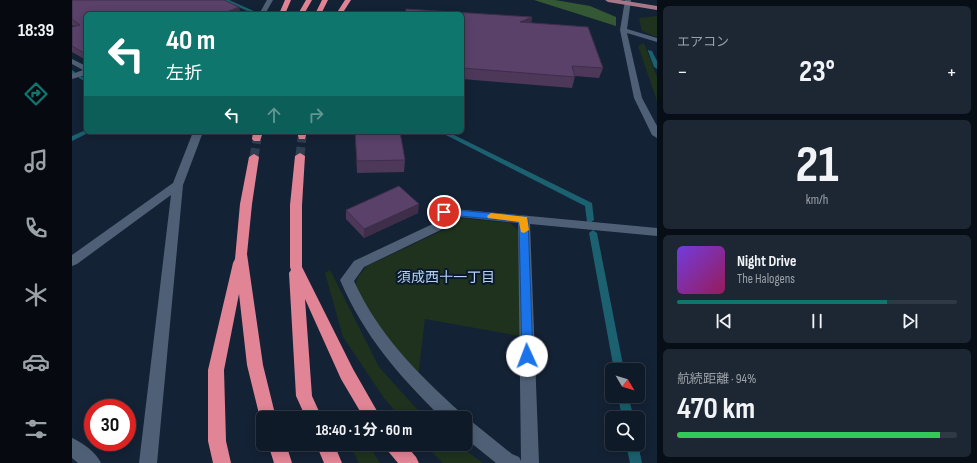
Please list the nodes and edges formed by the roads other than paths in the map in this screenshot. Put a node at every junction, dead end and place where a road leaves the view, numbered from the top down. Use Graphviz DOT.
graph roads {
  1 [pos="270,0"];
  2 [pos="288,0"];
  3 [pos="309,0"];
  4 [pos="325,0"];
  5 [pos="348,0"];
  6 [pos="608,0"];
  7 [pos="646,0"];
  8 [pos="628,2"];
  9 [pos="657,2"];
  10 [pos="657,8"];
  11 [pos="263,12"];
  12 [pos="283,12"];
  13 [pos="302,12"];
  14 [pos="319,12"];
  15 [pos="340,12"];
  16 [pos="623,30"];
  17 [pos="657,40"];
  18 [pos="72,60"];
  19 [pos="84,69"];
  20 [pos="84,71"];
  21 [pos="72,77"];
  22 [pos="197,134"];
  23 [pos="657,135"];
  24 [pos="300,156"];
  25 [pos="254,157"];
  26 [pos="178,185"];
  27 [pos="524,219"];
  28 [pos="657,232"];
  29 [pos="241,254"];
  30 [pos="72,261"];
  31 [pos="296,267"];
  32 [pos="266,411"];
  33 [pos="311,411"];
  34 [pos="369,411"];
  35 [pos="447,411"];
  36 [pos="472,433"];
  37 [pos="72,447"];
  38 [pos="279,451"];
  39 [pos="328,451"];
  40 [pos="399,451"];
  41 [pos="92,463"];
  42 [pos="148,463"];
  43 [pos="222,463"];
  44 [pos="283,463"];
  45 [pos="333,463"];
  46 [pos="410,463"];
  47 [pos="513,463"];
  48 [pos="530,463"];
  1 -- 11 [label="street"];
  2 -- 12 [label="highway"];
  3 -- 13 [label="highway"];
  4 -- 14 [label="highway"];
  5 -- 15 [label="highway"];
  6 -- 8 [label="main road"];
  7 -- 9 [label="main road"];
  8 -- 10 [label="main road"];
  8 -- 16 [label="street"];
  16 -- 17 [label="street"];
  16 -- 23 [label="street"];
  18 -- 19 [label="street"];
  20 -- 21 [label="street"];
  22 -- 26 [label="street"];
  24 -- 31 [label="highway"];
  25 -- 29 [label="highway"];
  26 -- 30 [label="street"];
  26 -- 42 [label="street"];
  27 -- 28 [label="street"];
  27 -- 35 [label="street"];
  27 -- 48 [label="street"];
  29 -- 32 [label="highway"];
  29 -- 43 [label="highway"];
  31 -- 33 [label="highway"];
  31 -- 34 [label="highway"];
  36 -- 47 [label="street"];
  37 -- 41 [label="street"];
  38 -- 44 [label="highway"];
  39 -- 45 [label="highway"];
  40 -- 46 [label="highway"];
}
